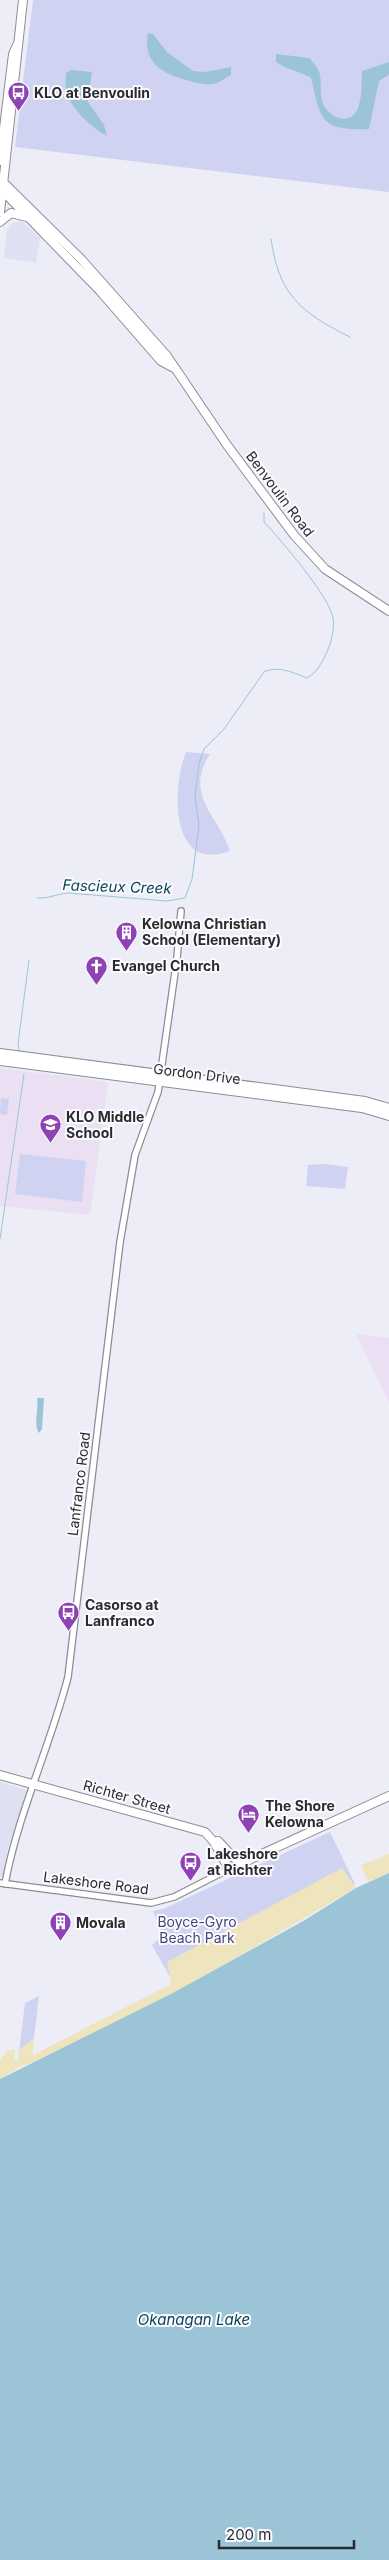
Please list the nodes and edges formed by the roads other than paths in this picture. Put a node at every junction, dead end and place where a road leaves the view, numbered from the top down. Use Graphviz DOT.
graph roads {
  1 [pos="23,0"];
  2 [pos="18,42"];
  3 [pos="1,148"];
  4 [pos="0,161"];
  5 [pos="2,185"];
  6 [pos="0,212"];
  7 [pos="29,218"];
  8 [pos="0,222"];
  9 [pos="174,368"];
  10 [pos="389,611"];
  11 [pos="181,910"];
  12 [pos="0,1053"];
  13 [pos="0,1061"];
  14 [pos="160,1078"];
  15 [pos="389,1108"];
  16 [pos="389,1116"];
  17 [pos="0,1775"];
  18 [pos="34,1784"];
  19 [pos="389,1796"];
  20 [pos="204,1832"];
  21 [pos="251,1860"];
  22 [pos="229,1869"];
  23 [pos="2,1884"];
  1 -- 2 [label="main road"];
  2 -- 3 [label="main road"];
  2 -- 5 [label="main road"];
  3 -- 4 [label="main road"];
  5 -- 6 [label="main road"];
  5 -- 7 [label="main road, Benvoulin Road"];
  5 -- 9 [label="main road, Benvoulin Road"];
  7 -- 8 [label="main road"];
  7 -- 9 [label="main road, Benvoulin Road"];
  9 -- 10 [label="main road, Benvoulin Road"];
  11 -- 14 [label="street, Lanfranco Road"];
  12 -- 14 [label="main road, Gordon Drive"];
  13 -- 14 [label="main road, Gordon Drive"];
  14 -- 15 [label="main road, Gordon Drive"];
  14 -- 16 [label="main road, Gordon Drive"];
  14 -- 18 [label="street, Lanfranco Road"];
  17 -- 18 [label="main road, Richter Street"];
  18 -- 20 [label="main road, Richter Street"];
  18 -- 23 [label="street, Lanfranco Road"];
  19 -- 21 [label="main road"];
  20 -- 21 [label="main road"];
  20 -- 22 [label="main road"];
  21 -- 22 [label="main road"];
  22 -- 23 [label="street, Lakeshore Road"];
}
